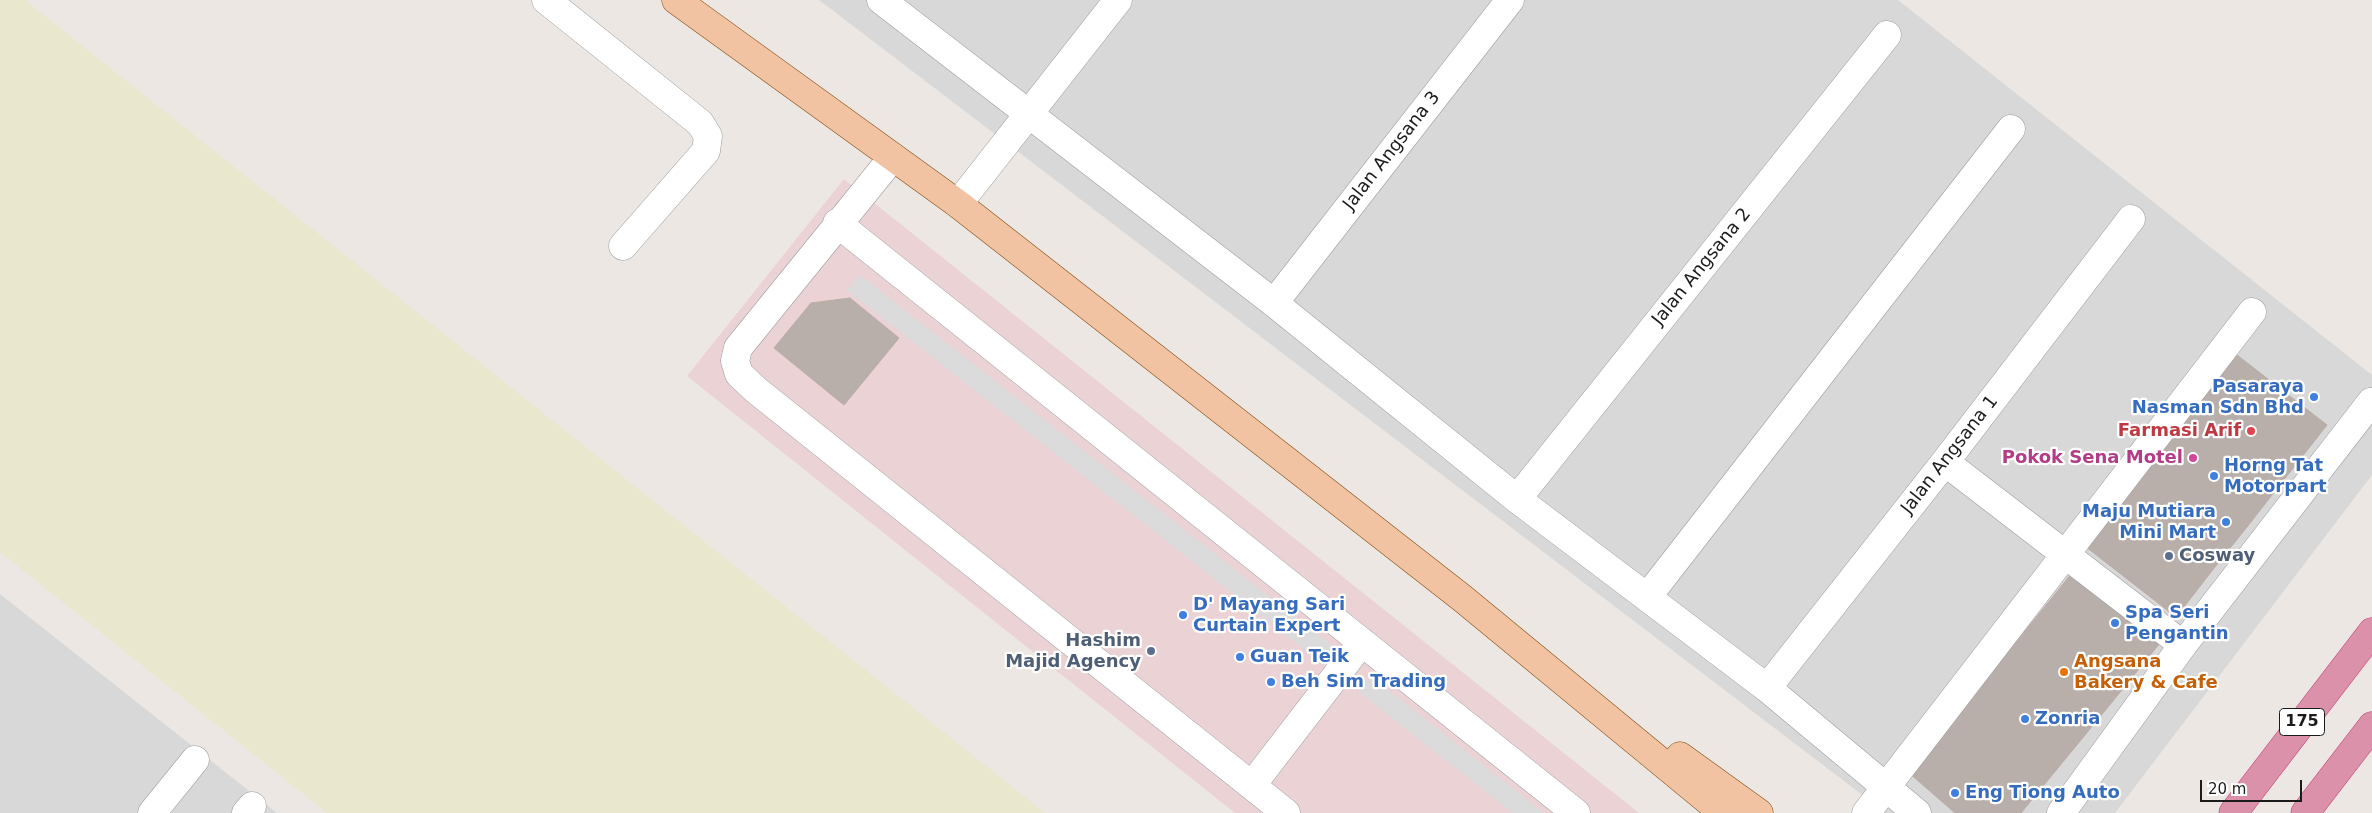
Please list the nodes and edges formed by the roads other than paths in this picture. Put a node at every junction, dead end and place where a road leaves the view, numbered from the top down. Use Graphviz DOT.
graph roads {
  1 [pos="546,0"];
  2 [pos="676,0"];
  3 [pos="1118,0"];
  4 [pos="1510,0"];
  5 [pos="895,4"];
  6 [pos="1887,35"];
  7 [pos="1029,114"];
  8 [pos="2011,129"];
  9 [pos="893,157"];
  10 [pos="958,204"];
  11 [pos="2131,219"];
  12 [pos="838,223"];
  13 [pos="623,246"];
  14 [pos="1274,303"];
  15 [pos="2252,312"];
  16 [pos="2371,402"];
  17 [pos="1945,462"];
  18 [pos="1518,499"];
  19 [pos="2066,555"];
  20 [pos="1648,596"];
  21 [pos="1462,598"];
  22 [pos="2372,632"];
  23 [pos="1362,642"];
  24 [pos="2183,646"];
  25 [pos="1767,688"];
  26 [pos="2372,726"];
  27 [pos="195,760"];
  28 [pos="2328,783"];
  29 [pos="1252,785"];
  30 [pos="1886,789"];
  31 [pos="152,813"];
  32 [pos="1286,813"];
  33 [pos="1576,813"];
  34 [pos="1723,813"];
  35 [pos="1759,813"];
  36 [pos="1866,813"];
  37 [pos="1917,813"];
  38 [pos="2060,813"];
  39 [pos="2233,813"];
  40 [pos="2305,813"];
  41 [pos="2317,813"];
  1 -- 13 [label="street"];
  2 -- 9 [label="main road"];
  3 -- 7 [label="street"];
  4 -- 14 [label="street, Jalan Angsana 3"];
  5 -- 7 [label="street"];
  6 -- 18 [label="street, Jalan Angsana 2"];
  7 -- 10 [label="street"];
  7 -- 14 [label="street"];
  8 -- 20 [label="street"];
  9 -- 10 [label="main road"];
  9 -- 12 [label="street"];
  10 -- 21 [label="main road"];
  11 -- 17 [label="street, Jalan Angsana 1"];
  12 -- 23 [label="street"];
  12 -- 29 [label="street"];
  14 -- 18 [label="street"];
  15 -- 19 [label="street"];
  16 -- 24 [label="street"];
  17 -- 19 [label="street"];
  17 -- 25 [label="street, Jalan Angsana 1"];
  18 -- 20 [label="street"];
  19 -- 24 [label="street"];
  19 -- 30 [label="street"];
  20 -- 25 [label="street"];
  21 -- 34 [label="main road"];
  21 -- 35 [label="main road"];
  22 -- 39 [label="highway, 175"];
  23 -- 29 [label="street"];
  23 -- 33 [label="street"];
  24 -- 38 [label="street"];
  25 -- 30 [label="street"];
  26 -- 28 [label="highway"];
  27 -- 31 [label="street"];
  28 -- 40 [label="highway"];
  28 -- 41 [label="highway"];
  29 -- 32 [label="street"];
  30 -- 36 [label="street"];
  30 -- 37 [label="street"];
}
